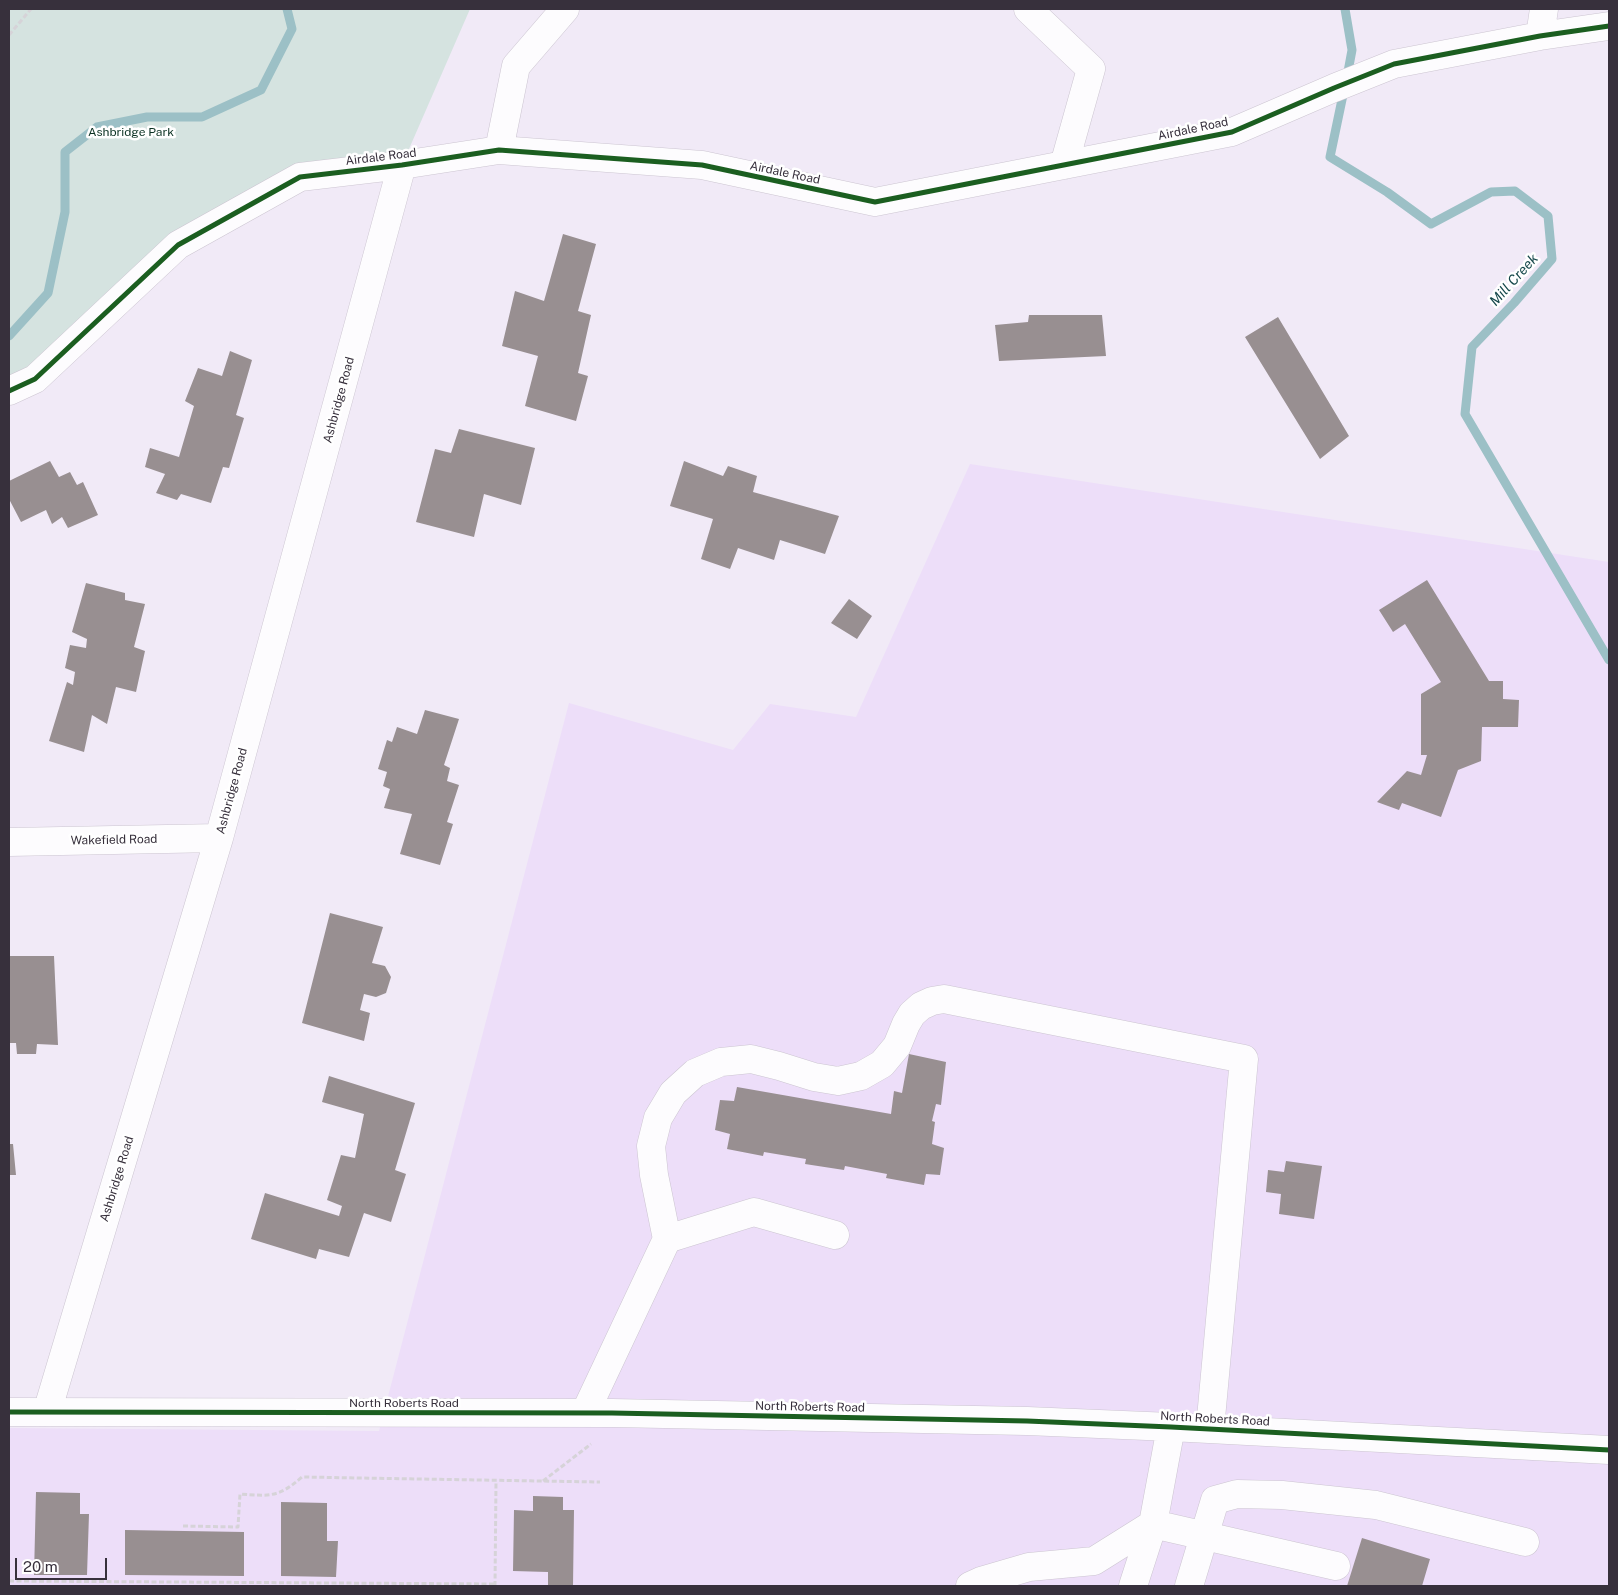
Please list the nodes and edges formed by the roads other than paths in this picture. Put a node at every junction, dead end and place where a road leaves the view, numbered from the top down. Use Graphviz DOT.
graph roads {
  1 [pos="565,9"];
  2 [pos="1028,9"];
  3 [pos="1544,9"];
  4 [pos="1609,26"];
  5 [pos="1540,36"];
  6 [pos="499,150"];
  7 [pos="402,165"];
  8 [pos="1064,165"];
  9 [pos="9,391"];
  10 [pos="219,838"];
  11 [pos="9,842"];
  12 [pos="835,1236"];
  13 [pos="667,1239"];
  14 [pos="9,1412"];
  15 [pos="47,1412"];
  16 [pos="585,1413"];
  17 [pos="1171,1427"];
  18 [pos="1210,1429"];
  19 [pos="1609,1450"];
  20 [pos="1153,1524"];
  21 [pos="1204,1535"];
  22 [pos="1525,1542"];
  23 [pos="1336,1566"];
  24 [pos="970,1586"];
  25 [pos="1133,1586"];
  26 [pos="1189,1586"];
  1 -- 6 [label="street"];
  2 -- 8 [label="street"];
  3 -- 5 [label="street"];
  4 -- 5 [label="street, Airdale Road"];
  5 -- 8 [label="street, Airdale Road"];
  6 -- 7 [label="street, Airdale Road"];
  6 -- 8 [label="street, Airdale Road"];
  7 -- 9 [label="street, Airdale Road"];
  7 -- 10 [label="street, Ashbridge Road"];
  10 -- 11 [label="street, Wakefield Road"];
  10 -- 15 [label="street, Ashbridge Road"];
  12 -- 13 [label="street"];
  13 -- 16 [label="street"];
  13 -- 18 [label="street"];
  14 -- 15 [label="street, North Roberts Road"];
  15 -- 16 [label="street, North Roberts Road"];
  16 -- 17 [label="street, North Roberts Road"];
  17 -- 18 [label="street, North Roberts Road"];
  17 -- 20 [label="street"];
  18 -- 19 [label="street, North Roberts Road"];
  20 -- 21 [label="street"];
  20 -- 24 [label="street"];
  20 -- 25 [label="street"];
  21 -- 22 [label="street"];
  21 -- 23 [label="street"];
  21 -- 26 [label="street"];
}
